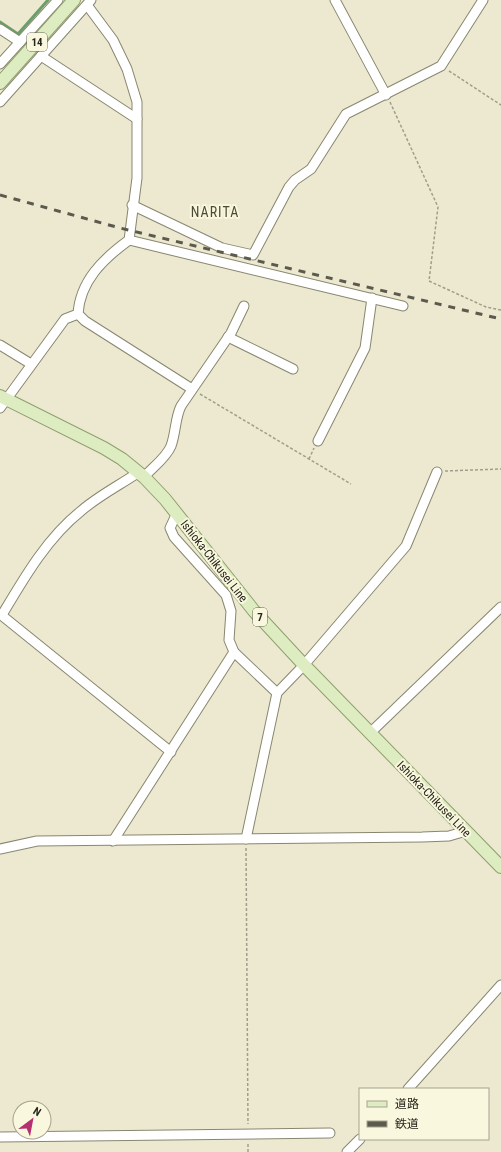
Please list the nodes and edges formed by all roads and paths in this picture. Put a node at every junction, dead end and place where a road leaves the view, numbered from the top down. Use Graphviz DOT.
graph roads {
  1 [pos="58,0"];
  2 [pos="74,0"];
  3 [pos="335,0"];
  4 [pos="483,0"];
  5 [pos="89,2"];
  6 [pos="0,28"];
  7 [pos="20,42"];
  8 [pos="41,56"];
  9 [pos="0,64"];
  10 [pos="441,66"];
  11 [pos="0,83"];
  12 [pos="386,95"];
  13 [pos="0,102"];
  14 [pos="501,105"];
  15 [pos="137,118"];
  16 [pos="132,205"];
  17 [pos="129,240"];
  18 [pos="372,298"];
  19 [pos="244,306"];
  20 [pos="403,306"];
  21 [pos="501,310"];
  22 [pos="78,314"];
  23 [pos="228,337"];
  24 [pos="0,345"];
  25 [pos="31,364"];
  26 [pos="293,369"];
  27 [pos="192,389"];
  28 [pos="2,401"];
  29 [pos="318,441"];
  30 [pos="309,459"];
  31 [pos="501,469"];
  32 [pos="437,472"];
  33 [pos="142,474"];
  34 [pos="351,484"];
  35 [pos="177,513"];
  36 [pos="501,607"];
  37 [pos="1,614"];
  38 [pos="234,652"];
  39 [pos="304,665"];
  40 [pos="277,693"];
  41 [pos="370,733"];
  42 [pos="171,752"];
  43 [pos="466,831"];
  44 [pos="246,839"];
  45 [pos="113,841"];
  46 [pos="0,849"];
  47 [pos="501,867"];
  48 [pos="501,986"];
  49 [pos="409,1088"];
  50 [pos="330,1133"];
  51 [pos="248,1135"];
  52 [pos="0,1137"];
  53 [pos="359,1140"];
  54 [pos="348,1152"];
  1 -- 7 [label="street"];
  2 -- 11 [label="main road, 14"];
  3 -- 12 [label="street"];
  4 -- 10 [label="street"];
  5 -- 8 [label="street"];
  5 -- 15 [label="street"];
  6 -- 7 [label="street"];
  7 -- 9 [label="street"];
  8 -- 13 [label="street"];
  8 -- 15 [label="street"];
  10 -- 12 [label="street"];
  10 -- 14 [label="path"];
  12 -- 16 [label="street"];
  12 -- 21 [label="path"];
  15 -- 16 [label="street"];
  16 -- 17 [label="street"];
  17 -- 18 [label="street"];
  17 -- 22 [label="street"];
  18 -- 20 [label="street"];
  18 -- 29 [label="street"];
  19 -- 23 [label="street"];
  22 -- 25 [label="street"];
  22 -- 27 [label="street"];
  23 -- 26 [label="street"];
  23 -- 27 [label="street"];
  24 -- 25 [label="street"];
  25 -- 28 [label="street"];
  27 -- 30 [label="path"];
  27 -- 33 [label="street"];
  28 -- 33 [label="main road, Ishioka-Chikusei Line / 7"];
  29 -- 30 [label="path"];
  30 -- 34 [label="path"];
  31 -- 32 [label="path"];
  32 -- 39 [label="street"];
  33 -- 35 [label="main road, Ishioka-Chikusei Line / 7"];
  33 -- 37 [label="street"];
  35 -- 38 [label="street"];
  35 -- 39 [label="main road, Ishioka-Chikusei Line / 7"];
  36 -- 41 [label="street"];
  37 -- 42 [label="street"];
  38 -- 40 [label="street"];
  38 -- 42 [label="street"];
  39 -- 40 [label="street"];
  39 -- 41 [label="main road, Ishioka-Chikusei Line / 7"];
  40 -- 44 [label="street"];
  41 -- 43 [label="main road, Ishioka-Chikusei Line / 7"];
  42 -- 45 [label="street"];
  43 -- 44 [label="street"];
  43 -- 47 [label="main road, Ishioka-Chikusei Line / 7"];
  44 -- 45 [label="street"];
  44 -- 51 [label="path"];
  45 -- 46 [label="street"];
  48 -- 49 [label="street"];
  50 -- 51 [label="street"];
  51 -- 52 [label="street"];
  53 -- 54 [label="street"];
}
